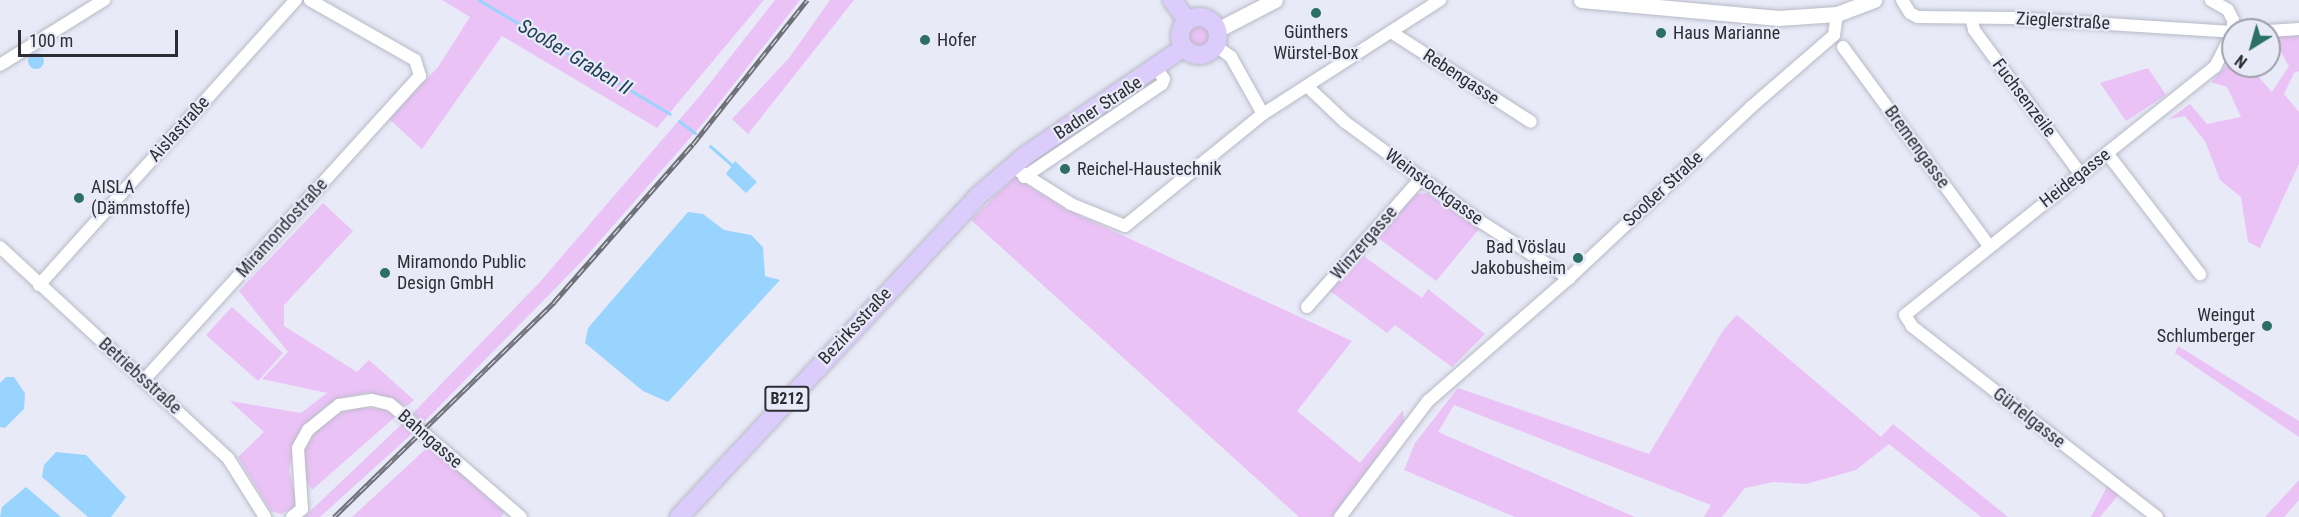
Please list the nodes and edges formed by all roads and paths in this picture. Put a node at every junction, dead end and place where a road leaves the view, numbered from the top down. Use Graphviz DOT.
graph roads {
  1 [pos="104,0"];
  2 [pos="296,0"];
  3 [pos="310,0"];
  4 [pos="1172,0"];
  5 [pos="1275,0"];
  6 [pos="1440,0"];
  7 [pos="1581,0"];
  8 [pos="1874,0"];
  9 [pos="1902,0"];
  10 [pos="2211,0"];
  11 [pos="1837,14"];
  12 [pos="2232,18"];
  13 [pos="1187,21"];
  14 [pos="1972,21"];
  15 [pos="2299,29"];
  16 [pos="2281,30"];
  17 [pos="1391,32"];
  18 [pos="2221,32"];
  19 [pos="1217,38"];
  20 [pos="1843,47"];
  21 [pos="1183,48"];
  22 [pos="2221,57"];
  23 [pos="0,64"];
  24 [pos="1307,86"];
  25 [pos="1263,114"];
  26 [pos="1531,122"];
  27 [pos="2107,153"];
  28 [pos="1018,172"];
  29 [pos="2080,173"];
  30 [pos="1421,178"];
  31 [pos="1990,247"];
  32 [pos="0,248"];
  33 [pos="2200,274"];
  34 [pos="1569,278"];
  35 [pos="39,285"];
  36 [pos="1307,307"];
  37 [pos="1905,315"];
  38 [pos="144,381"];
  39 [pos="297,513"];
  40 [pos="265,517"];
  41 [pos="521,517"];
  42 [pos="679,517"];
  43 [pos="1340,517"];
  44 [pos="2157,517"];
  1 -- 23 [label="street"];
  2 -- 35 [label="street, Aislastraße"];
  3 -- 38 [label="street, Miramondostraße"];
  4 -- 13 [label="main road"];
  5 -- 19 [label="street"];
  6 -- 17 [label="street"];
  7 -- 11 [label="street"];
  8 -- 11 [label="street"];
  9 -- 14 [label="street, Zieglerstraße"];
  10 -- 12 [label="street"];
  11 -- 34 [label="street, Sooßer Straße"];
  13 -- 19 [label="main road"];
  13 -- 21 [label="main road"];
  14 -- 18 [label="street, Zieglerstraße"];
  14 -- 29 [label="street, Fuchsenzeile"];
  15 -- 16 [label="street"];
  17 -- 24 [label="street"];
  17 -- 26 [label="street, Rebengasse"];
  19 -- 21 [label="main road"];
  19 -- 25 [label="street"];
  20 -- 31 [label="street, Bremengasse"];
  21 -- 28 [label="main road, Badner Straße / B212"];
  22 -- 27 [label="street, Heidegasse"];
  24 -- 25 [label="street"];
  24 -- 30 [label="street, Weinstockgasse"];
  25 -- 28 [label="street"];
  27 -- 29 [label="street, Heidegasse"];
  27 -- 33 [label="street"];
  28 -- 42 [label="main road, Bezirksstraße / B212"];
  29 -- 31 [label="street, Heidegasse"];
  30 -- 34 [label="street, Weinstockgasse"];
  30 -- 36 [label="street, Winzergasse"];
  31 -- 37 [label="street, Heidegasse"];
  32 -- 35 [label="street, Betriebsstraße"];
  34 -- 43 [label="street, Sooßer Straße"];
  35 -- 38 [label="street, Betriebsstraße"];
  37 -- 44 [label="street, Gürtelgasse"];
  38 -- 40 [label="street, Betriebsstraße"];
  39 -- 41 [label="street, Bahngasse"];
}
